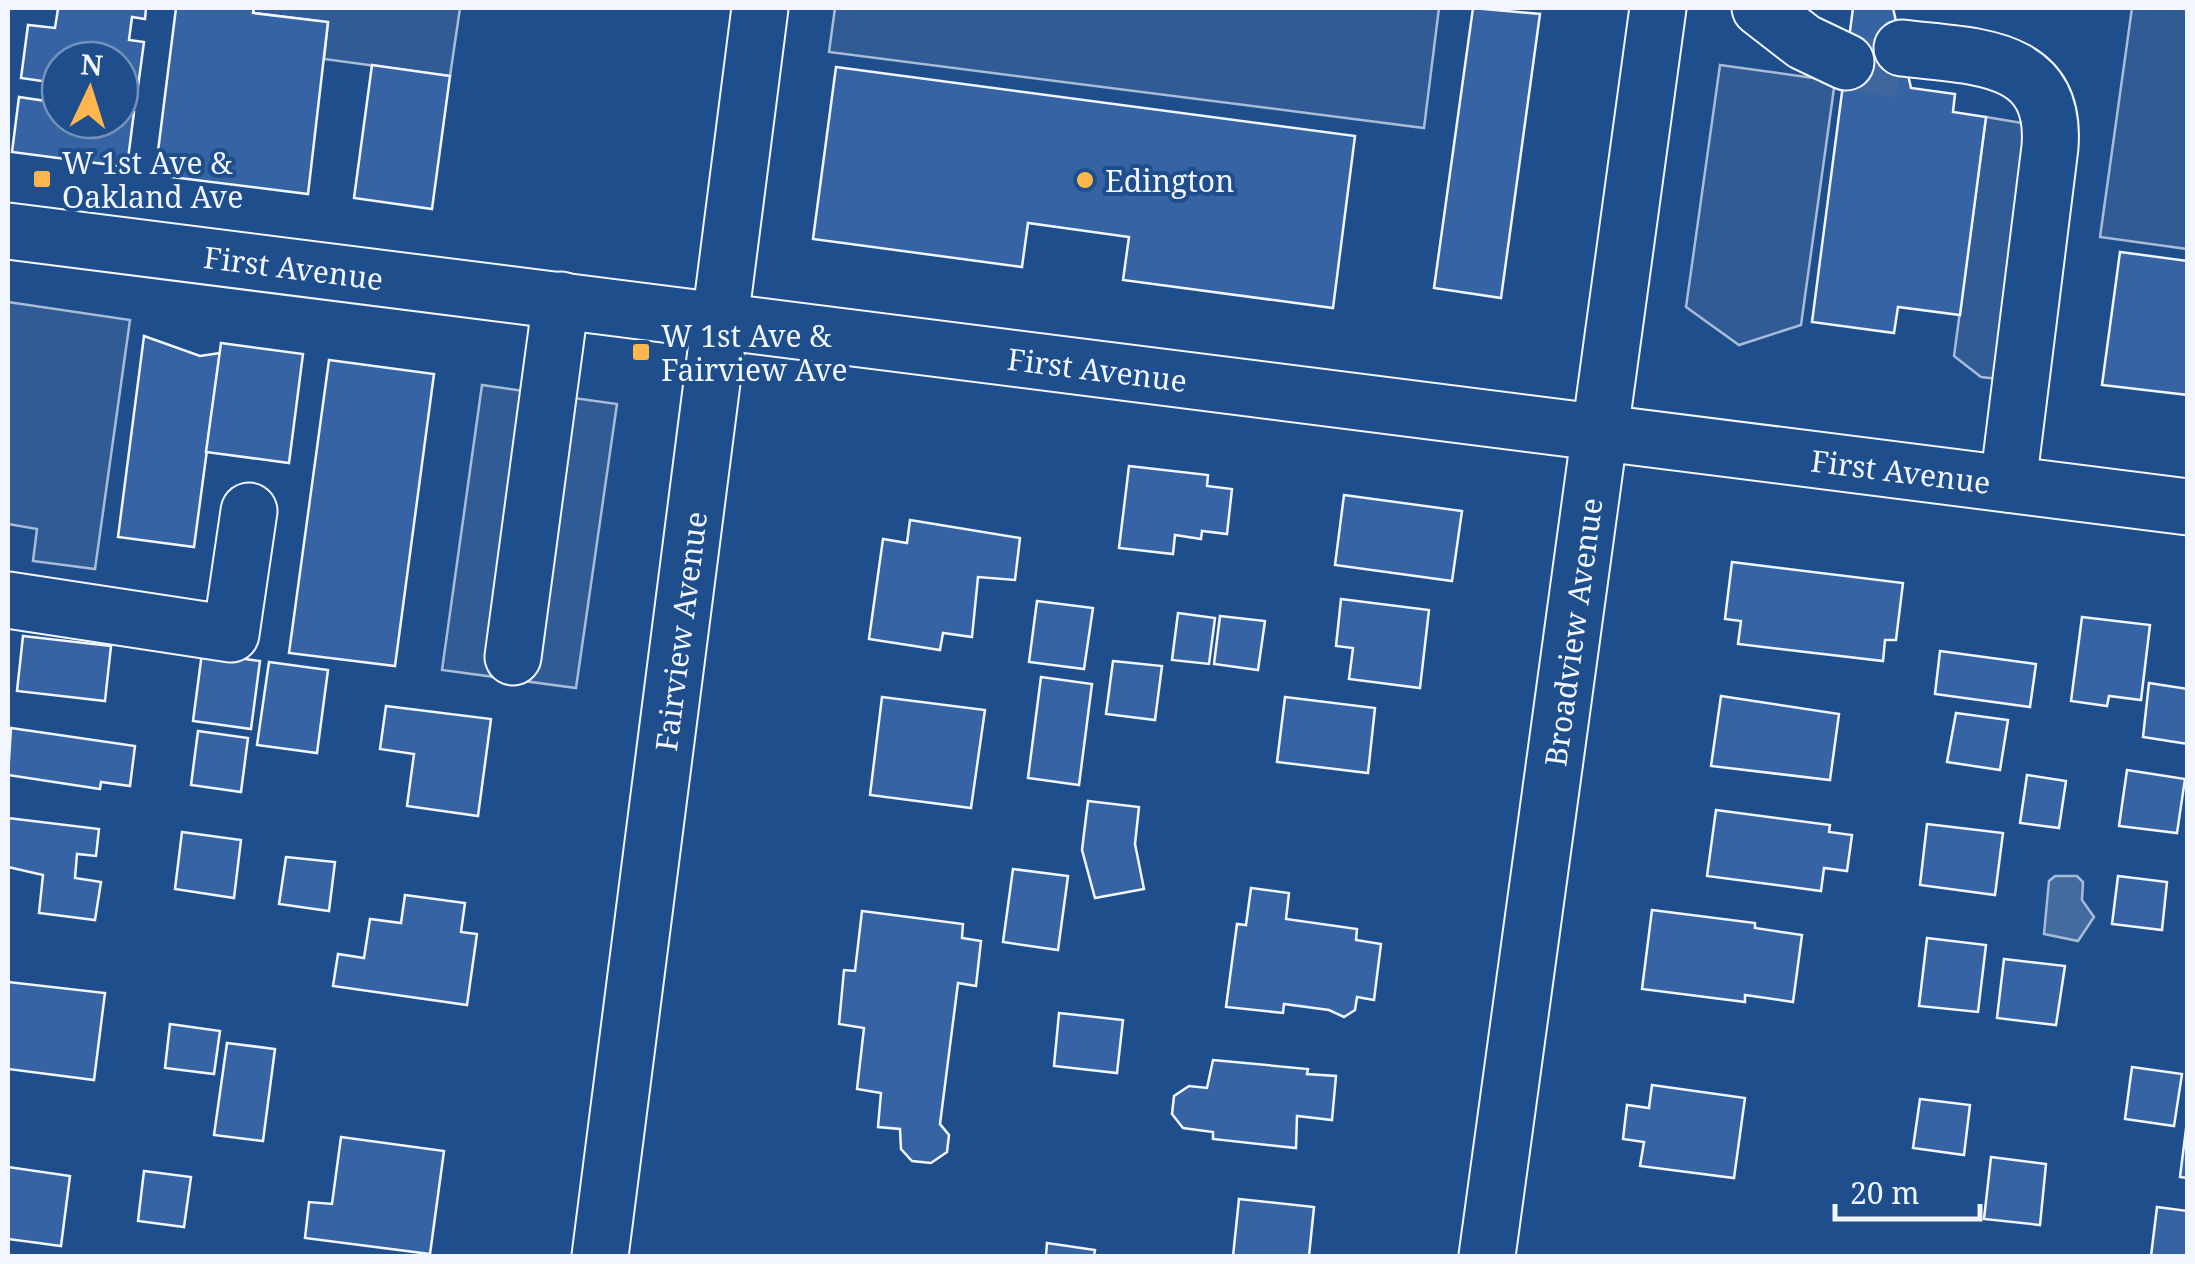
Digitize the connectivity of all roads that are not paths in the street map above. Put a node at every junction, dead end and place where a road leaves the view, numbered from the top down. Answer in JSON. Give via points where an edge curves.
{"nodes":[{"id":1,"x":760,"y":8,"type":"edge"},
{"id":2,"x":1658,"y":8,"type":"edge"},
{"id":3,"x":1763,"y":8,"type":"edge"},
{"id":4,"x":1847,"y":52,"type":"tunnel mouth"},
{"id":5,"x":1905,"y":60,"type":"tunnel mouth"},
{"id":6,"x":8,"y":231,"type":"edge"},
{"id":7,"x":561,"y":300,"type":"junction"},
{"id":8,"x":718,"y":320,"type":"junction"},
{"id":9,"x":1602,"y":432,"type":"junction"},
{"id":10,"x":2008,"y":484,"type":"junction"},
{"id":11,"x":2188,"y":507,"type":"edge"},
{"id":12,"x":249,"y":510,"type":"dead end"},
{"id":13,"x":8,"y":600,"type":"edge"},
{"id":14,"x":512,"y":657,"type":"dead end"},
{"id":15,"x":600,"y":1256,"type":"edge"},
{"id":16,"x":1487,"y":1256,"type":"edge"}],
"edges":[{"from":1,"to":8,"type":"street","name":"Fairview Avenue"},
{"from":2,"to":9,"type":"street","name":"Broadview Avenue"},
{"from":3,"to":4,"type":"street"},
{"from":5,"to":10,"type":"street","via":[[1996,84],[2012,94],[2029,122],[1997,402],[2016,420]]},
{"from":6,"to":7,"type":"street","name":"First Avenue"},
{"from":7,"to":8,"type":"street","name":"First Avenue"},
{"from":7,"to":14,"type":"street"},
{"from":8,"to":9,"type":"street","name":"First Avenue"},
{"from":8,"to":15,"type":"street","name":"Fairview Avenue"},
{"from":9,"to":10,"type":"street","name":"First Avenue"},
{"from":9,"to":16,"type":"street","name":"Broadview Avenue"},
{"from":10,"to":11,"type":"street","name":"First Avenue"},
{"from":12,"to":13,"type":"street","via":[[230,634]]}]}
